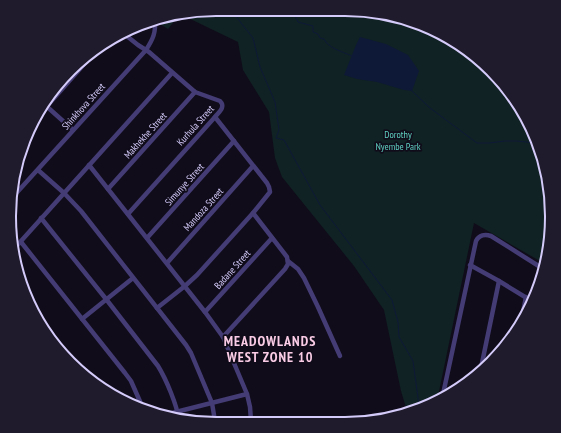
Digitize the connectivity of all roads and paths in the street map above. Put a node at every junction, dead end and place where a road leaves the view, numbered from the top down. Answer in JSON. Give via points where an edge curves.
{"nodes":[{"id":1,"x":155,"y":26,"type":"edge"},
{"id":2,"x":128,"y":37,"type":"edge"},
{"id":3,"x":146,"y":50,"type":"junction"},
{"id":4,"x":172,"y":73,"type":"junction"},
{"id":5,"x":195,"y":92,"type":"junction"},
{"id":6,"x":48,"y":108,"type":"edge"},
{"id":7,"x":215,"y":117,"type":"junction"},
{"id":8,"x":73,"y":130,"type":"junction"},
{"id":9,"x":234,"y":141,"type":"junction"},
{"id":10,"x":89,"y":165,"type":"junction"},
{"id":11,"x":254,"y":166,"type":"junction"},
{"id":12,"x":38,"y":170,"type":"junction"},
{"id":13,"x":108,"y":189,"type":"junction"},
{"id":14,"x":18,"y":192,"type":"edge"},
{"id":15,"x":64,"y":193,"type":"junction"},
{"id":16,"x":128,"y":214,"type":"junction"},
{"id":17,"x":253,"y":214,"type":"junction"},
{"id":18,"x":41,"y":218,"type":"junction"},
{"id":19,"x":147,"y":238,"type":"junction"},
{"id":20,"x":272,"y":238,"type":"junction"},
{"id":21,"x":21,"y":242,"type":"junction"},
{"id":22,"x":18,"y":245,"type":"edge"},
{"id":23,"x":288,"y":261,"type":"junction"},
{"id":24,"x":167,"y":263,"type":"junction"},
{"id":25,"x":470,"y":265,"type":"junction"},
{"id":26,"x":538,"y":266,"type":"edge"},
{"id":27,"x":133,"y":278,"type":"junction"},
{"id":28,"x":499,"y":281,"type":"junction"},
{"id":29,"x":185,"y":286,"type":"junction"},
{"id":30,"x":106,"y":299,"type":"junction"},
{"id":31,"x":528,"y":299,"type":"edge"},
{"id":32,"x":157,"y":308,"type":"junction"},
{"id":33,"x":205,"y":312,"type":"junction"},
{"id":34,"x":82,"y":319,"type":"junction"},
{"id":35,"x":223,"y":337,"type":"junction"},
{"id":36,"x":340,"y":356,"type":"dead end"},
{"id":37,"x":482,"y":362,"type":"edge"},
{"id":38,"x":444,"y":391,"type":"edge"},
{"id":39,"x":247,"y":394,"type":"junction"},
{"id":40,"x":140,"y":402,"type":"edge"},
{"id":41,"x":212,"y":403,"type":"junction"},
{"id":42,"x":178,"y":412,"type":"joint"},
{"id":43,"x":214,"y":417,"type":"edge"},
{"id":44,"x":251,"y":417,"type":"edge"}],
"edges":[{"from":1,"to":3,"type":"street","name":"Shinkhova Street","via":[[152,41]]},
{"from":2,"to":3,"type":"street","name":"Kurhula Street"},
{"from":3,"to":4,"type":"street","name":"Kurhula Street"},
{"from":3,"to":8,"type":"street","name":"Shinkhova Street"},
{"from":4,"to":5,"type":"street","name":"Kurhula Street"},
{"from":4,"to":10,"type":"street"},
{"from":5,"to":7,"type":"street","name":"Kurhula Street","via":[[222,102],[222,108]]},
{"from":5,"to":13,"type":"street","name":"Makhekhe Street"},
{"from":6,"to":8,"type":"street"},
{"from":7,"to":9,"type":"street"},
{"from":7,"to":16,"type":"street","name":"Kurhula Street"},
{"from":8,"to":12,"type":"street","name":"Shinkhova Street"},
{"from":9,"to":11,"type":"street"},
{"from":9,"to":19,"type":"street","name":"Simunye Street"},
{"from":10,"to":13,"type":"street"},
{"from":10,"to":15,"type":"street"},
{"from":11,"to":17,"type":"street","via":[[270,190]]},
{"from":11,"to":24,"type":"street","name":"Mandoza Street"},
{"from":12,"to":14,"type":"street","name":"Shinkhova Street"},
{"from":12,"to":15,"type":"street"},
{"from":13,"to":16,"type":"street"},
{"from":15,"to":18,"type":"street"},
{"from":15,"to":27,"type":"street"},
{"from":16,"to":19,"type":"street"},
{"from":17,"to":20,"type":"street"},
{"from":17,"to":29,"type":"street"},
{"from":18,"to":21,"type":"street"},
{"from":18,"to":30,"type":"street"},
{"from":19,"to":24,"type":"street"},
{"from":20,"to":23,"type":"street"},
{"from":20,"to":33,"type":"street","name":"Badane Street"},
{"from":21,"to":22,"type":"street"},
{"from":21,"to":34,"type":"street"},
{"from":23,"to":35,"type":"street","via":[[285,269]]},
{"from":23,"to":36,"type":"street","via":[[304,278]]},
{"from":24,"to":29,"type":"street"},
{"from":25,"to":26,"type":"street","via":[[476,241],[481,236],[488,235]]},
{"from":25,"to":28,"type":"street"},
{"from":25,"to":38,"type":"street"},
{"from":27,"to":30,"type":"street"},
{"from":27,"to":32,"type":"street"},
{"from":28,"to":31,"type":"street"},
{"from":28,"to":37,"type":"street"},
{"from":29,"to":32,"type":"street"},
{"from":29,"to":33,"type":"street"},
{"from":30,"to":34,"type":"street"},
{"from":30,"to":42,"type":"street","via":[[158,366]]},
{"from":32,"to":41,"type":"street","via":[[191,353]]},
{"from":33,"to":35,"type":"street"},
{"from":34,"to":40,"type":"street","via":[[131,381]]},
{"from":35,"to":39,"type":"street"},
{"from":39,"to":41,"type":"street"},
{"from":39,"to":44,"type":"street"},
{"from":41,"to":42,"type":"street"},
{"from":41,"to":43,"type":"street"}]}
